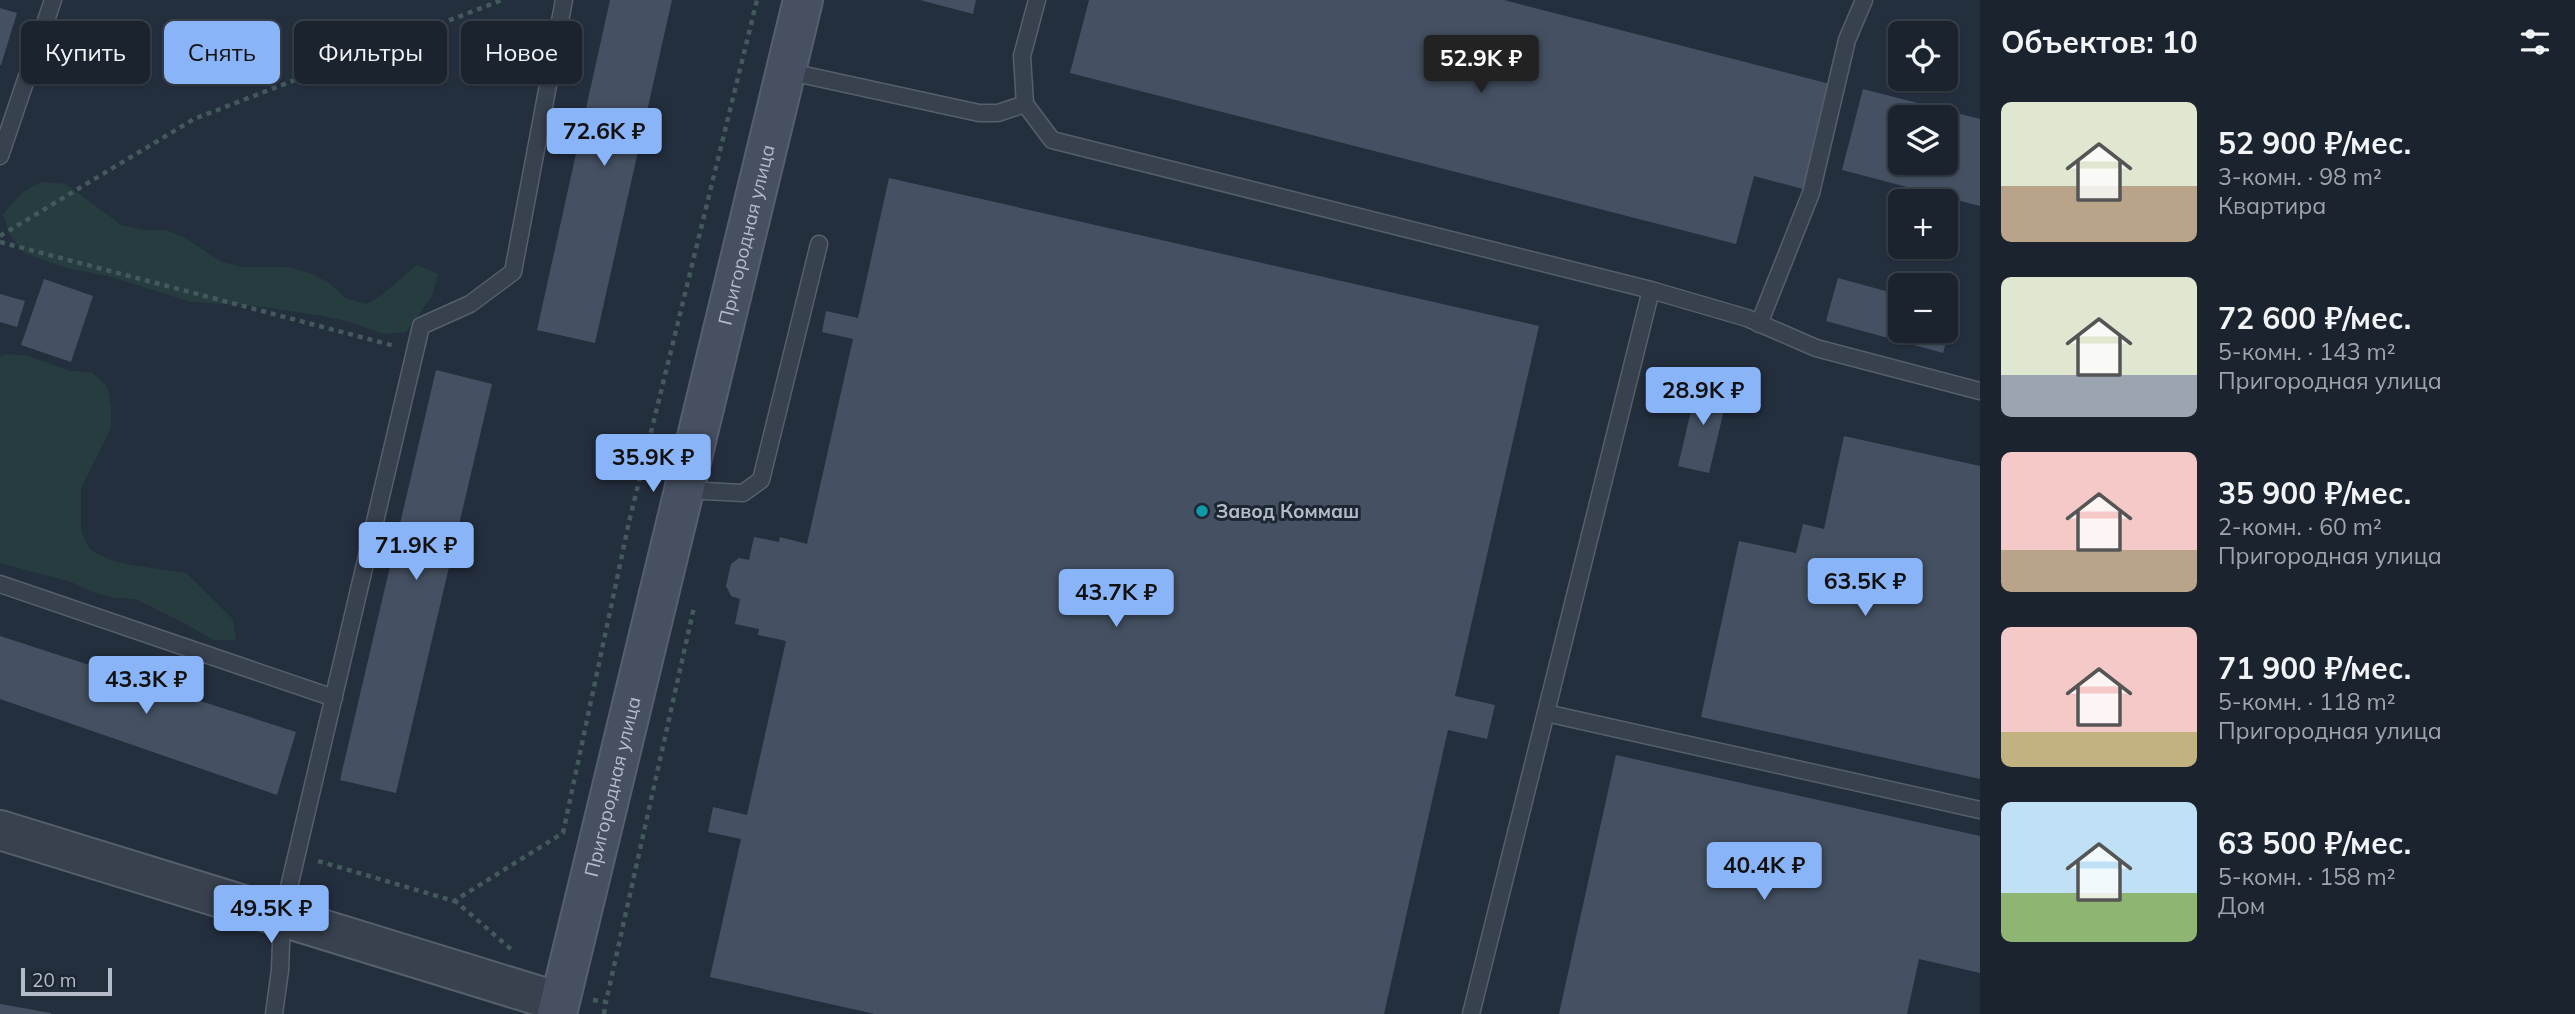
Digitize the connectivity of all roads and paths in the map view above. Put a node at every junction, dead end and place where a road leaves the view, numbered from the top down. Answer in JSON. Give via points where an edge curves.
{"nodes":[{"id":1,"x":53,"y":0,"type":"edge"},
{"id":2,"x":502,"y":0,"type":"edge"},
{"id":3,"x":564,"y":0,"type":"edge"},
{"id":4,"x":757,"y":0,"type":"edge"},
{"id":5,"x":803,"y":0,"type":"edge"},
{"id":6,"x":1037,"y":0,"type":"edge"},
{"id":7,"x":1864,"y":0,"type":"edge"},
{"id":8,"x":786,"y":71,"type":"junction"},
{"id":9,"x":1025,"y":104,"type":"junction"},
{"id":10,"x":0,"y":156,"type":"edge"},
{"id":11,"x":0,"y":236,"type":"edge"},
{"id":12,"x":0,"y":242,"type":"edge"},
{"id":13,"x":819,"y":244,"type":"dead end"},
{"id":14,"x":1651,"y":290,"type":"junction"},
{"id":15,"x":1759,"y":324,"type":"junction"},
{"id":16,"x":416,"y":351,"type":"junction"},
{"id":17,"x":1980,"y":391,"type":"edge"},
{"id":18,"x":684,"y":490,"type":"junction"},
{"id":19,"x":0,"y":584,"type":"edge"},
{"id":20,"x":334,"y":698,"type":"junction"},
{"id":21,"x":1546,"y":713,"type":"junction"},
{"id":22,"x":1980,"y":810,"type":"edge"},
{"id":23,"x":0,"y":830,"type":"edge"},
{"id":24,"x":297,"y":855,"type":"junction"},
{"id":25,"x":282,"y":917,"type":"junction"},
{"id":26,"x":606,"y":1002,"type":"dead end"},
{"id":27,"x":558,"y":1008,"type":"edge"},
{"id":28,"x":274,"y":1014,"type":"edge"},
{"id":29,"x":604,"y":1014,"type":"edge"},
{"id":30,"x":1471,"y":1014,"type":"edge"}],
"edges":[{"from":1,"to":10,"type":"lane"},
{"from":2,"to":11,"type":"path","via":[[194,119]]},
{"from":3,"to":16,"type":"lane","via":[[513,272],[470,304],[421,326]]},
{"from":4,"to":24,"type":"path","via":[[632,509],[563,832],[454,901]]},
{"from":5,"to":8,"type":"main road","name":"Пригородная улица"},
{"from":6,"to":9,"type":"lane","via":[[1022,56]]},
{"from":7,"to":15,"type":"lane","via":[[1847,40],[1811,193]]},
{"from":8,"to":9,"type":"lane","via":[[979,113],[998,113]]},
{"from":8,"to":18,"type":"main road","name":"Пригородная улица"},
{"from":9,"to":14,"type":"lane","via":[[1052,140]]},
{"from":12,"to":16,"type":"path"},
{"from":13,"to":18,"type":"lane","via":[[761,480],[743,494]]},
{"from":14,"to":15,"type":"lane"},
{"from":14,"to":21,"type":"lane"},
{"from":15,"to":17,"type":"lane","via":[[1816,348]]},
{"from":16,"to":20,"type":"lane"},
{"from":18,"to":27,"type":"main road","name":"Пригородная улица"},
{"from":19,"to":20,"type":"lane"},
{"from":20,"to":24,"type":"lane"},
{"from":21,"to":22,"type":"lane"},
{"from":21,"to":30,"type":"lane"},
{"from":23,"to":25,"type":"street","name":"Пригородная улица"},
{"from":24,"to":25,"type":"lane"},
{"from":25,"to":27,"type":"street","name":"Пригородная улица"},
{"from":25,"to":28,"type":"lane"},
{"from":26,"to":29,"type":"path"}]}
